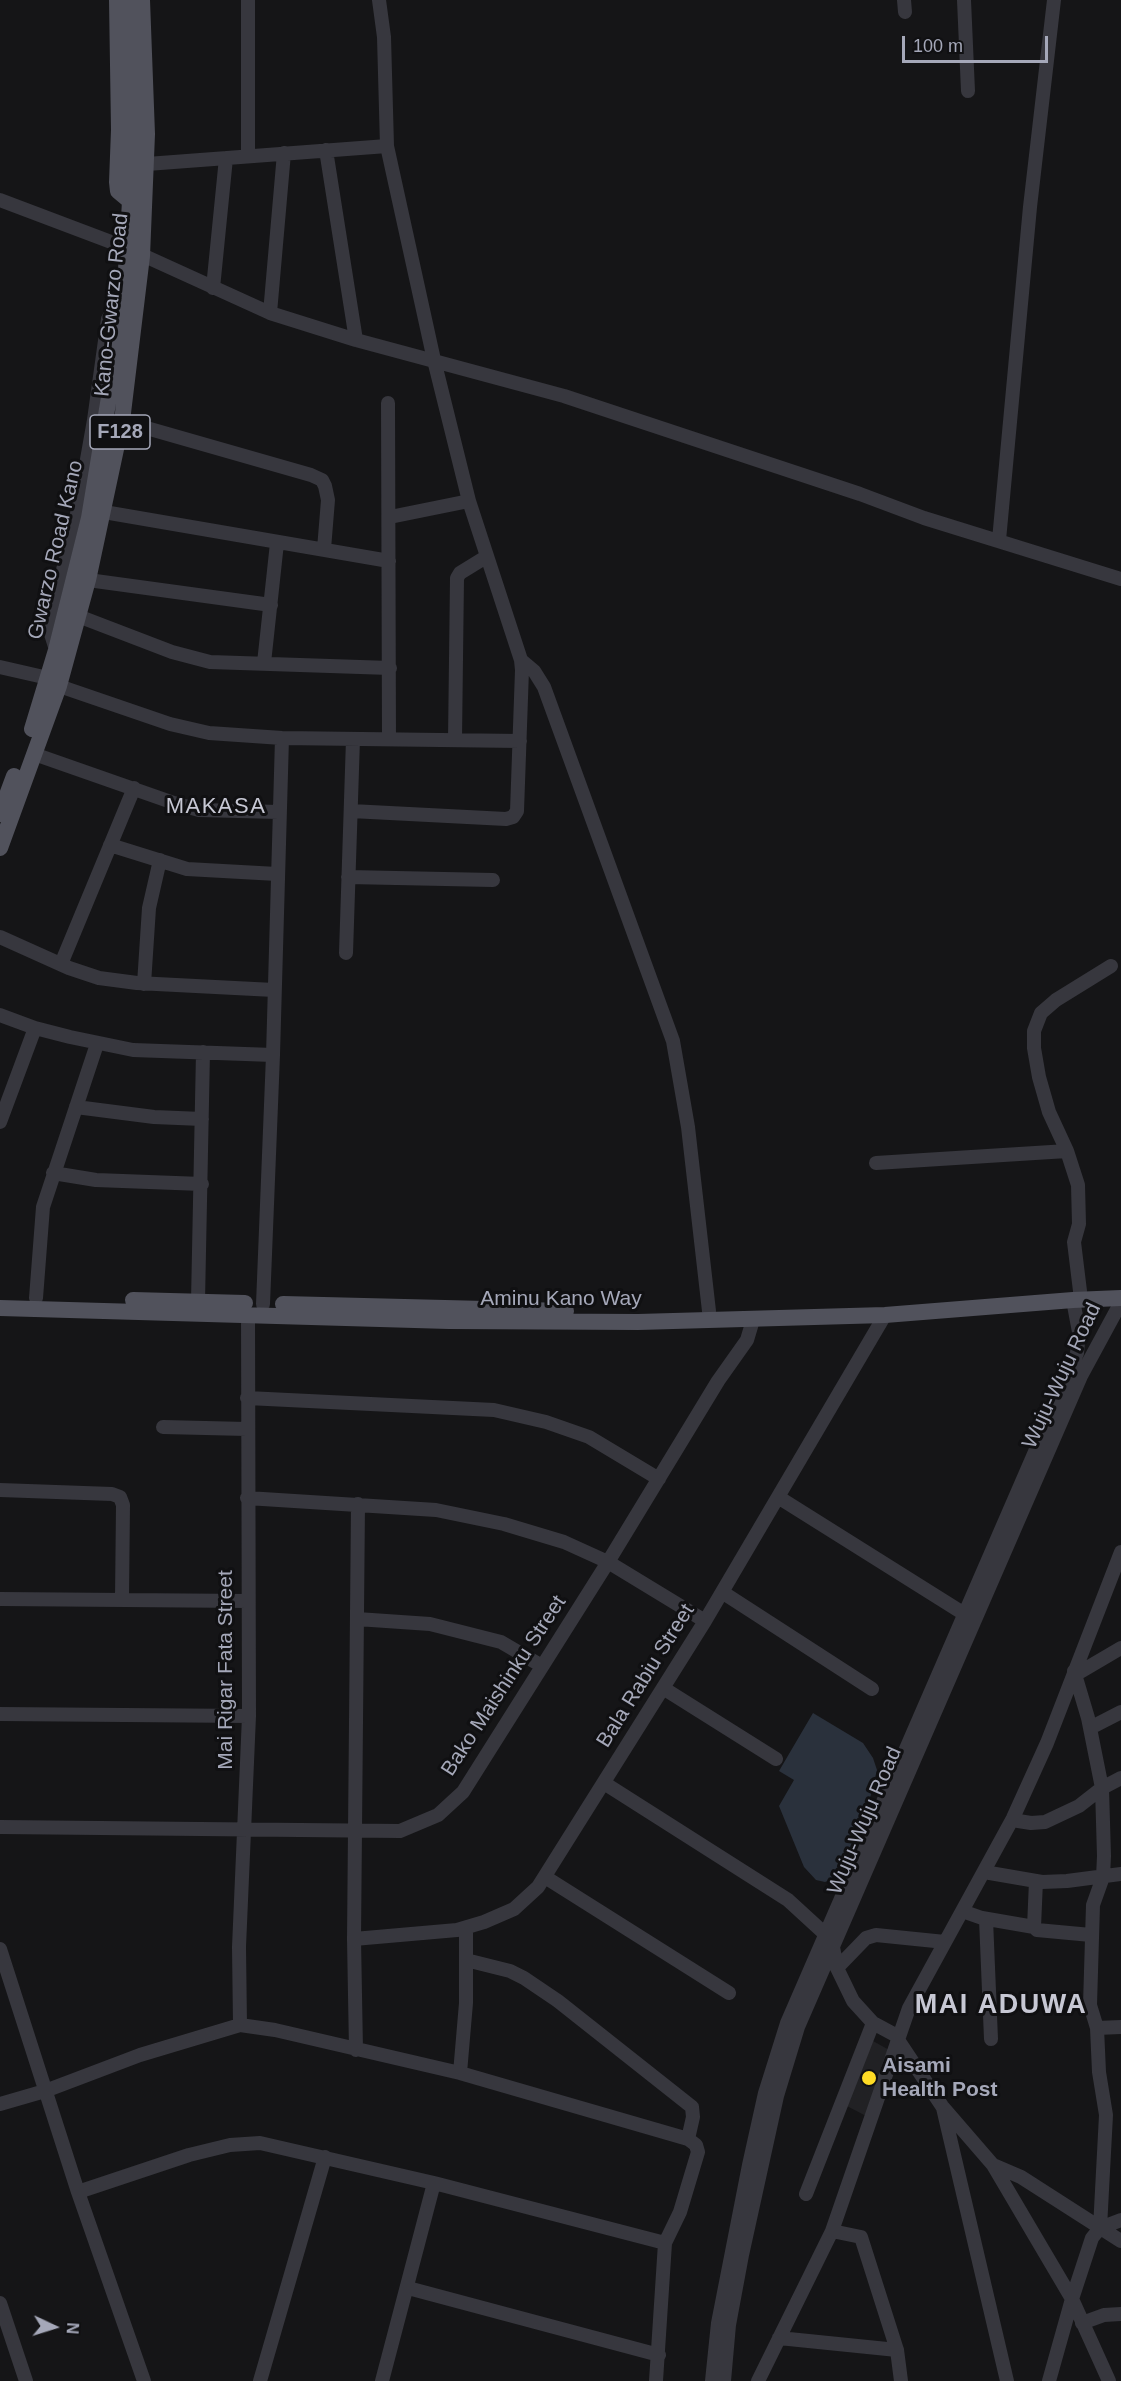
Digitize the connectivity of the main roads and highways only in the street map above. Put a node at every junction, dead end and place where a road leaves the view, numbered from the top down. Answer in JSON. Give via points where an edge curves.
{"nodes":[{"id":1,"x":117,"y":0,"type":"edge"},
{"id":2,"x":129,"y":0,"type":"edge"},
{"id":3,"x":142,"y":0,"type":"edge"},
{"id":4,"x":124,"y":23,"type":"junction"},
{"id":5,"x":53,"y":682,"type":"junction"},
{"id":6,"x":2,"y":804,"type":"edge"},
{"id":7,"x":0,"y":848,"type":"edge"},
{"id":8,"x":1121,"y":1289,"type":"edge"},
{"id":9,"x":1076,"y":1296,"type":"junction"},
{"id":10,"x":0,"y":1297,"type":"edge"},
{"id":11,"x":1121,"y":1300,"type":"edge"},
{"id":12,"x":113,"y":1306,"type":"junction"},
{"id":13,"x":0,"y":1308,"type":"edge"},
{"id":14,"x":292,"y":1310,"type":"junction"},
{"id":15,"x":682,"y":1316,"type":"junction"}],
"edges":[{"from":1,"to":4,"type":"main road"},
{"from":2,"to":4,"type":"main road","name":"Gwarzo Road Kano","number":"F128"},
{"from":3,"to":5,"type":"main road","name":"Kano-Gwarzo Road","number":"F128","via":[[147,164],[142,256],[122,421],[88,580]]},
{"from":4,"to":5,"type":"main road","name":"Gwarzo Road Kano","number":"F128","via":[[132,90],[125,287],[99,464],[56,650]]},
{"from":5,"to":6,"type":"main road","name":"Gwarzo Road Kano","number":"F128"},
{"from":5,"to":7,"type":"main road","name":"Kano-Gwarzo Road","number":"F128"},
{"from":8,"to":9,"type":"main road","name":"Aminu Kano Way"},
{"from":9,"to":11,"type":"main road","name":"Aminu Kano Way"},
{"from":9,"to":15,"type":"main road","name":"Aminu Kano Way","via":[[709,1311]]},
{"from":9,"to":15,"type":"main road","name":"Aminu Kano Way","via":[[885,1315],[753,1320]]},
{"from":10,"to":12,"type":"main road","name":"Aminu Kano Way"},
{"from":12,"to":13,"type":"main road","name":"Aminu Kano Way"},
{"from":12,"to":14,"type":"main road","name":"Aminu Kano Way","via":[[248,1314]]},
{"from":12,"to":14,"type":"main road","name":"Aminu Kano Way","via":[[198,1301],[263,1304]]},
{"from":14,"to":15,"type":"main road","name":"Aminu Kano Way","via":[[511,1322]]}]}
